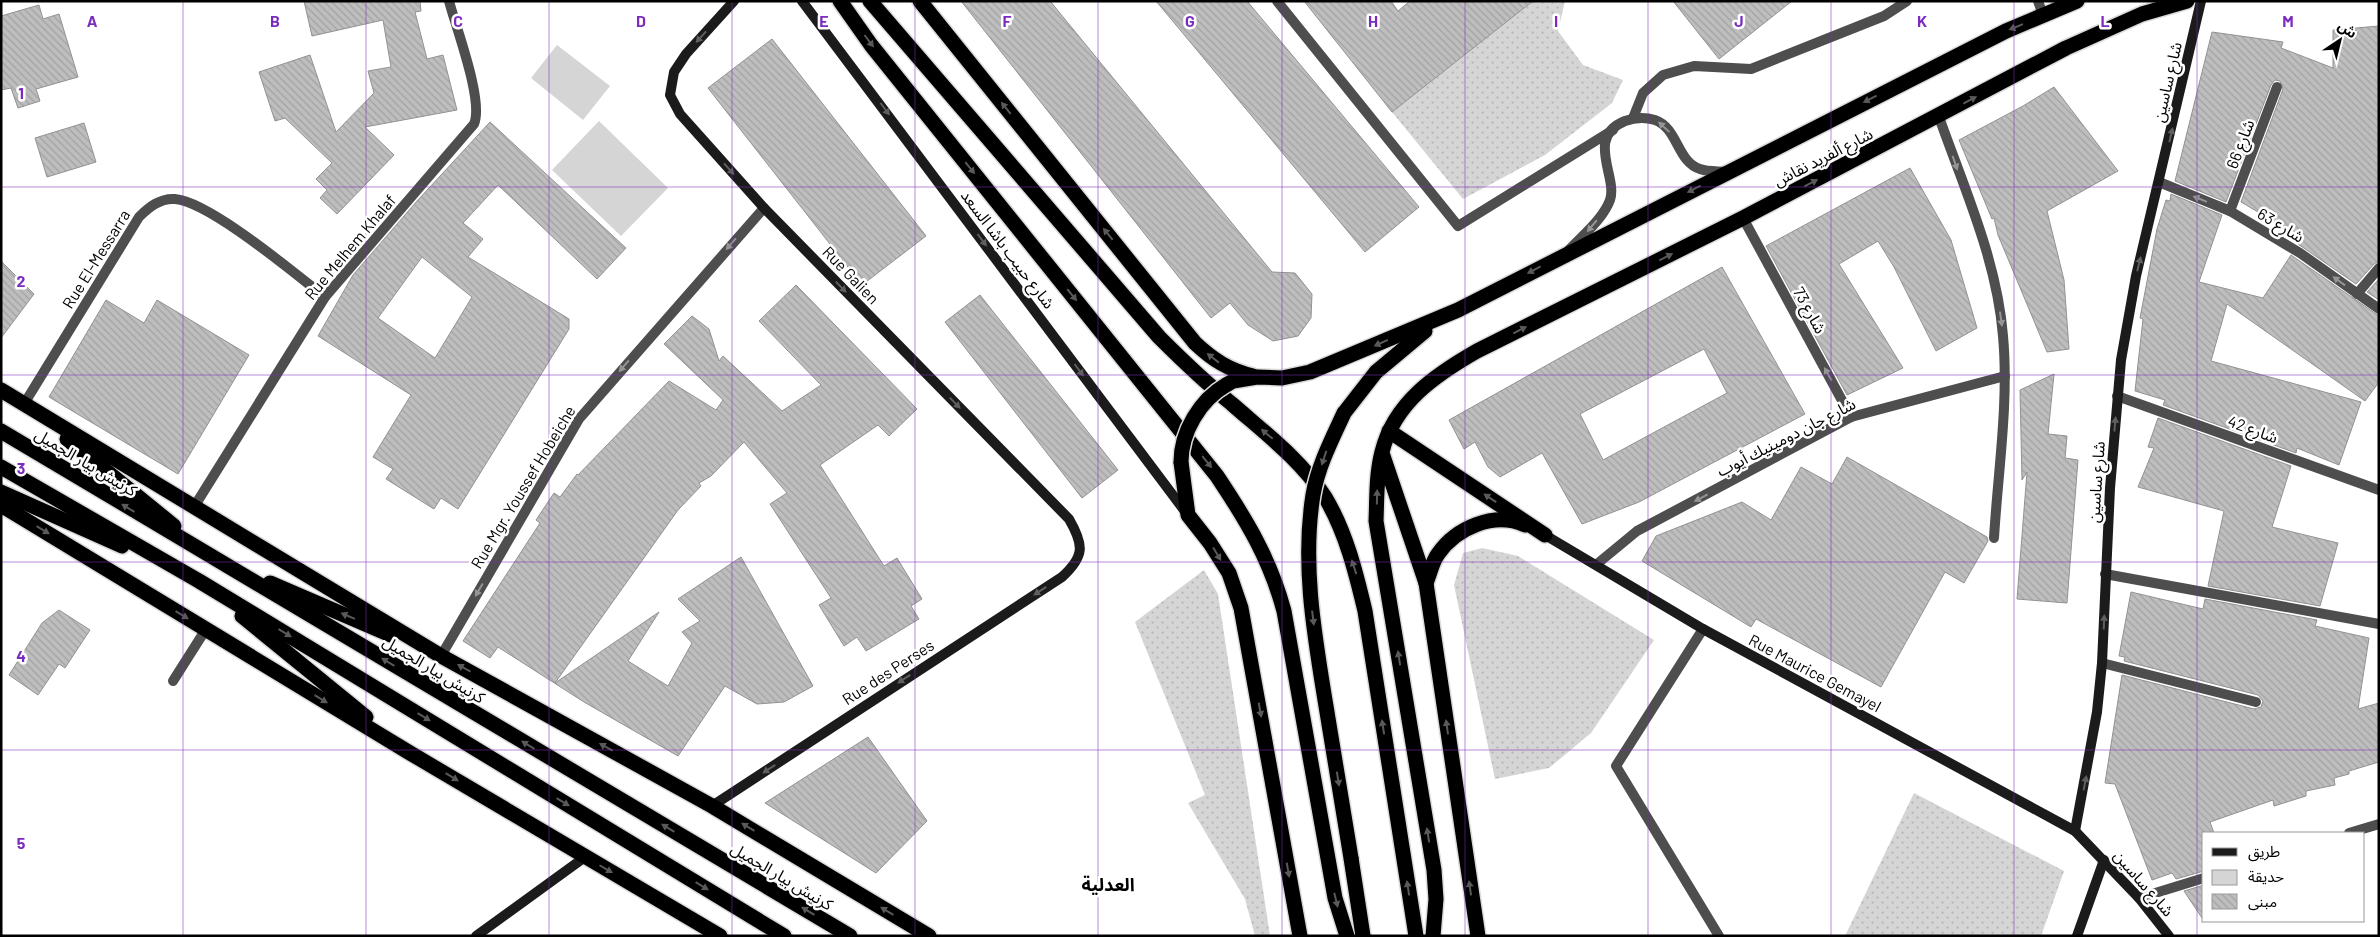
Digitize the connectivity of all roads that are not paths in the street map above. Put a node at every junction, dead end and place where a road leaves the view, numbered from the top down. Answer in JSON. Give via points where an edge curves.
{"nodes":[{"id":1,"x":449,"y":1,"type":"edge"},
{"id":2,"x":734,"y":1,"type":"edge"},
{"id":3,"x":802,"y":1,"type":"edge"},
{"id":4,"x":840,"y":1,"type":"edge"},
{"id":5,"x":870,"y":1,"type":"edge"},
{"id":6,"x":920,"y":1,"type":"edge"},
{"id":7,"x":1277,"y":1,"type":"edge"},
{"id":8,"x":1907,"y":1,"type":"edge"},
{"id":9,"x":2077,"y":1,"type":"edge"},
{"id":10,"x":2188,"y":1,"type":"edge"},
{"id":11,"x":2201,"y":1,"type":"edge"},
{"id":12,"x":2041,"y":8,"type":"edge"},
{"id":13,"x":2277,"y":87,"type":"dead end"},
{"id":14,"x":1939,"y":117,"type":"junction"},
{"id":15,"x":1633,"y":118,"type":"junction"},
{"id":16,"x":1613,"y":130,"type":"junction"},
{"id":17,"x":1727,"y":172,"type":"junction"},
{"id":18,"x":2159,"y":182,"type":"junction"},
{"id":19,"x":764,"y":208,"type":"junction"},
{"id":20,"x":2230,"y":211,"type":"junction"},
{"id":21,"x":1743,"y":218,"type":"junction"},
{"id":22,"x":1565,"y":254,"type":"junction"},
{"id":23,"x":2379,"y":268,"type":"edge"},
{"id":24,"x":2357,"y":294,"type":"junction"},
{"id":25,"x":325,"y":297,"type":"junction"},
{"id":26,"x":1458,"y":310,"type":"junction"},
{"id":27,"x":2379,"y":310,"type":"edge"},
{"id":28,"x":2005,"y":376,"type":"junction"},
{"id":29,"x":1257,"y":377,"type":"junction"},
{"id":30,"x":1,"y":390,"type":"edge"},
{"id":31,"x":2117,"y":396,"type":"junction"},
{"id":32,"x":24,"y":404,"type":"junction"},
{"id":33,"x":1852,"y":417,"type":"junction"},
{"id":34,"x":1389,"y":430,"type":"junction"},
{"id":35,"x":1,"y":431,"type":"edge"},
{"id":36,"x":1382,"y":453,"type":"junction"},
{"id":37,"x":1,"y":467,"type":"edge"},
{"id":38,"x":2379,"y":490,"type":"edge"},
{"id":39,"x":1,"y":492,"type":"edge"},
{"id":40,"x":1,"y":505,"type":"edge"},
{"id":41,"x":194,"y":507,"type":"junction"},
{"id":42,"x":1188,"y":516,"type":"junction"},
{"id":43,"x":1545,"y":535,"type":"junction"},
{"id":44,"x":1994,"y":538,"type":"dead end"},
{"id":45,"x":215,"y":560,"type":"junction"},
{"id":46,"x":1078,"y":560,"type":"joint"},
{"id":47,"x":1597,"y":564,"type":"junction"},
{"id":48,"x":2106,"y":574,"type":"junction"},
{"id":49,"x":198,"y":581,"type":"junction"},
{"id":50,"x":1426,"y":584,"type":"junction"},
{"id":51,"x":2379,"y":624,"type":"edge"},
{"id":52,"x":206,"y":629,"type":"junction"},
{"id":53,"x":1702,"y":629,"type":"junction"},
{"id":54,"x":441,"y":656,"type":"junction"},
{"id":55,"x":2102,"y":663,"type":"junction"},
{"id":56,"x":173,"y":681,"type":"dead end"},
{"id":57,"x":2256,"y":702,"type":"dead end"},
{"id":58,"x":410,"y":752,"type":"junction"},
{"id":59,"x":712,"y":806,"type":"junction"},
{"id":60,"x":2379,"y":824,"type":"edge"},
{"id":61,"x":2076,"y":831,"type":"junction"},
{"id":62,"x":2351,"y":832,"type":"edge"},
{"id":63,"x":585,"y":857,"type":"junction"},
{"id":64,"x":2104,"y":860,"type":"junction"},
{"id":65,"x":2202,"y":879,"type":"edge"},
{"id":66,"x":2140,"y":898,"type":"junction"},
{"id":67,"x":476,"y":936,"type":"edge"},
{"id":68,"x":720,"y":936,"type":"edge"},
{"id":69,"x":784,"y":936,"type":"edge"},
{"id":70,"x":850,"y":936,"type":"edge"},
{"id":71,"x":928,"y":936,"type":"edge"},
{"id":72,"x":1300,"y":936,"type":"edge"},
{"id":73,"x":1347,"y":936,"type":"edge"},
{"id":74,"x":1363,"y":936,"type":"edge"},
{"id":75,"x":1416,"y":936,"type":"edge"},
{"id":76,"x":1433,"y":936,"type":"edge"},
{"id":77,"x":1478,"y":936,"type":"edge"},
{"id":78,"x":1719,"y":936,"type":"edge"},
{"id":79,"x":2077,"y":936,"type":"edge"},
{"id":80,"x":2169,"y":936,"type":"edge"}],
"edges":[{"from":1,"to":25,"type":"street","name":"Rue Melhem Khalaf","via":[[476,94],[476,119]]},
{"from":2,"to":19,"type":"street","name":"Rue Galien","one_way":true,"via":[[686,54],[674,72],[670,95],[680,114]]},
{"from":3,"to":42,"type":"street","name":"شارع حبيب باشا السعد","one_way":true},
{"from":4,"to":73,"type":"highway","one_way":true,"via":[[1217,476],[1249,524],[1275,578],[1284,611],[1335,898]]},
{"from":75,"to":5,"type":"highway","one_way":true,"via":[[1365,611],[1341,528],[1325,498],[1305,470],[1283,448],[1205,382],[1159,337]]},
{"from":29,"to":6,"type":"highway","one_way":true,"via":[[1234,371],[1214,360],[1196,343]]},
{"from":7,"to":16,"type":"street","via":[[1458,226]]},
{"from":8,"to":15,"type":"street","via":[[1884,16],[1751,69],[1694,66],[1663,75],[1643,93]]},
{"from":9,"to":12,"type":"highway","name":"شارع ألفريد نقاش"},
{"from":14,"to":10,"type":"highway","name":"شارع ألفريد نقاش","one_way":true,"via":[[2066,48],[2142,14]]},
{"from":18,"to":11,"type":"street","name":"شارع ساسين","one_way":true},
{"from":12,"to":17,"type":"highway","name":"شارع ألفريد نقاش","one_way":true,"via":[[2006,31]]},
{"from":13,"to":20,"type":"street","name":"شارع 66"},
{"from":21,"to":14,"type":"highway","name":"شارع ألفريد نقاش","one_way":true},
{"from":14,"to":28,"type":"street","one_way":true,"via":[[1988,257],[1998,296]]},
{"from":15,"to":16,"type":"street"},
{"from":17,"to":15,"type":"street","one_way":true,"via":[[1699,169],[1682,155],[1668,129],[1652,119]]},
{"from":16,"to":22,"type":"street","one_way":true,"via":[[1604,152],[1611,182],[1610,199],[1593,225]]},
{"from":17,"to":22,"type":"highway","name":"شارع ألفريد نقاش","one_way":true},
{"from":20,"to":18,"type":"street","name":"شارع 63","one_way":true},
{"from":31,"to":18,"type":"street","name":"شارع ساسين","one_way":true,"via":[[2136,276]]},
{"from":19,"to":46,"type":"street","name":"Rue Galien","one_way":true,"via":[[1069,519],[1079,538]]},
{"from":19,"to":54,"type":"street","name":"Rue Mgr. Youssef Hobeiche","one_way":true,"via":[[579,419]]},
{"from":24,"to":20,"type":"street","name":"شارع 63","one_way":true,"via":[[2300,253]]},
{"from":33,"to":21,"type":"street","name":"شارع 73","one_way":true},
{"from":34,"to":21,"type":"highway","name":"شارع ألفريد نقاش","one_way":true,"via":[[1414,395],[1441,372]]},
{"from":22,"to":26,"type":"highway","name":"شارع ألفريد نقاش","one_way":true},
{"from":23,"to":24,"type":"street"},
{"from":24,"to":27,"type":"street","name":"شارع 63"},
{"from":25,"to":32,"type":"street","name":"Rue El-Messarra","via":[[216,216],[194,204],[174,199],[160,201],[139,217]]},
{"from":25,"to":41,"type":"street","name":"Rue Melhem Khalaf"},
{"from":26,"to":29,"type":"highway","one_way":true,"via":[[1310,372],[1282,378]]},
{"from":26,"to":74,"type":"highway","one_way":true,"bridge":true,"via":[[1418,336],[1376,372],[1344,414],[1325,452],[1313,494],[1309,544],[1314,625]]},
{"from":28,"to":33,"type":"street","name":"شارع جان دومينيك أيوب"},
{"from":28,"to":44,"type":"street"},
{"from":29,"to":42,"type":"highway","bridge":true,"via":[[1233,381],[1216,391],[1199,409],[1185,436],[1181,462]]},
{"from":30,"to":32,"type":"highway"},
{"from":31,"to":38,"type":"street","name":"شارع 42"},
{"from":48,"to":31,"type":"street","name":"شارع ساسين","one_way":true},
{"from":32,"to":41,"type":"highway"},
{"from":32,"to":45,"type":"highway"},
{"from":33,"to":47,"type":"street","name":"شارع جان دومينيك أيوب","one_way":true,"via":[[1637,531]]},
{"from":34,"to":36,"type":"highway","name":"شارع ألفريد نقاش"},
{"from":43,"to":34,"type":"highway","one_way":true},
{"from":45,"to":35,"type":"highway","name":"كرنيش بيار الجميل","one_way":true},
{"from":36,"to":50,"type":"highway"},
{"from":76,"to":36,"type":"highway","name":"شارع ألفريد نقاش","one_way":true,"via":[[1434,870],[1376,521]]},
{"from":37,"to":49,"type":"highway"},
{"from":39,"to":49,"type":"highway"},
{"from":40,"to":52,"type":"highway","one_way":true},
{"from":41,"to":54,"type":"highway"},
{"from":42,"to":72,"type":"highway","one_way":true,"via":[[1228,573],[1241,608]]},
{"from":43,"to":47,"type":"street","name":"Rue Maurice Gemayel"},
{"from":43,"to":50,"type":"highway","via":[[1517,522],[1486,521],[1458,532],[1437,555]]},
{"from":54,"to":45,"type":"highway","one_way":true},
{"from":70,"to":45,"type":"highway","name":"كرنيش بيار الجميل","one_way":true},
{"from":46,"to":59,"type":"street","name":"Rue des Perses","one_way":true,"via":[[1062,577]]},
{"from":47,"to":53,"type":"street","name":"Rue Maurice Gemayel"},
{"from":48,"to":51,"type":"street"},
{"from":55,"to":48,"type":"street","name":"شارع ساسين","one_way":true},
{"from":49,"to":58,"type":"highway"},
{"from":49,"to":69,"type":"highway","one_way":true},
{"from":77,"to":50,"type":"highway","one_way":true},
{"from":52,"to":56,"type":"street"},
{"from":52,"to":58,"type":"highway","one_way":true},
{"from":53,"to":61,"type":"street","name":"Rue Maurice Gemayel"},
{"from":53,"to":78,"type":"street","via":[[1616,766]]},
{"from":59,"to":54,"type":"highway","one_way":true},
{"from":55,"to":57,"type":"street"},
{"from":61,"to":55,"type":"street","name":"شارع ساسين","one_way":true,"via":[[2097,712]]},
{"from":58,"to":63,"type":"highway","one_way":true},
{"from":71,"to":59,"type":"highway","one_way":true},
{"from":60,"to":62,"type":"street"},
{"from":61,"to":64,"type":"street","name":"شارع ساسين"},
{"from":63,"to":67,"type":"street"},
{"from":63,"to":68,"type":"highway","one_way":true},
{"from":64,"to":66,"type":"street","name":"شارع ساسين"},
{"from":64,"to":79,"type":"street"},
{"from":65,"to":66,"type":"street"},
{"from":66,"to":80,"type":"street","name":"شارع ساسين"}]}
